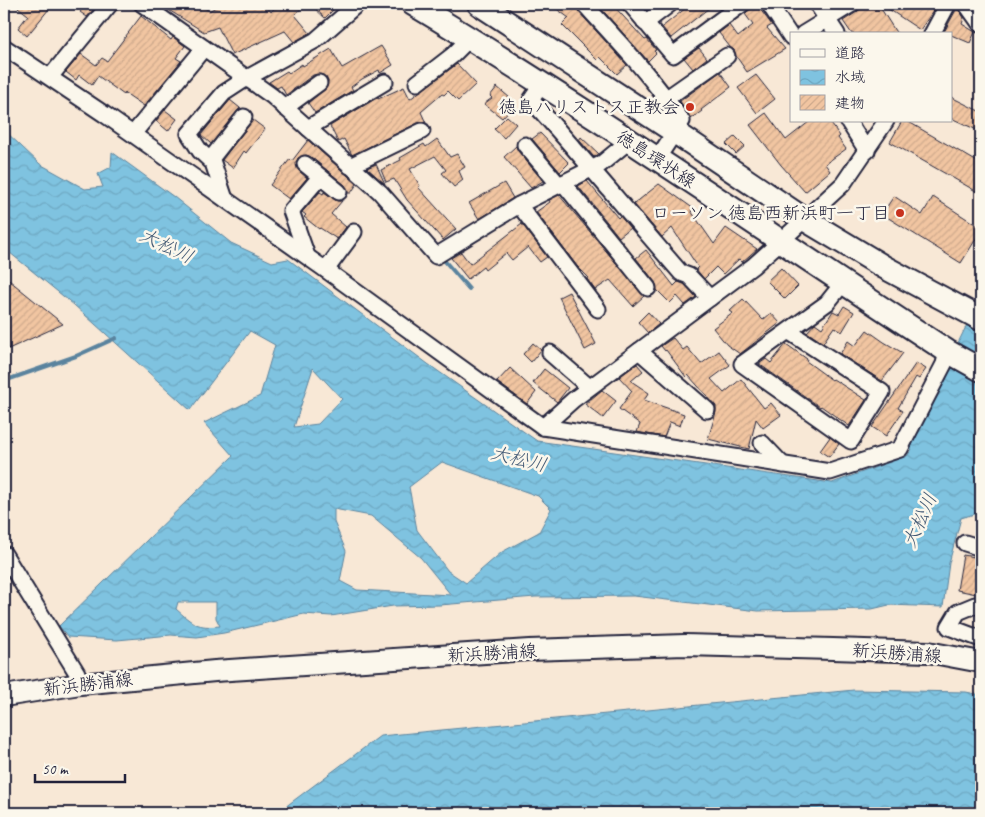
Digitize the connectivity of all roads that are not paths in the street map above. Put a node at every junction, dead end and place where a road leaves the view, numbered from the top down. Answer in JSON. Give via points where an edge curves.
{"nodes":[{"id":1,"x":110,"y":4,"type":"edge"},
{"id":2,"x":142,"y":4,"type":"edge"},
{"id":3,"x":357,"y":4,"type":"edge"},
{"id":4,"x":414,"y":4,"type":"edge"},
{"id":5,"x":479,"y":4,"type":"edge"},
{"id":6,"x":584,"y":4,"type":"edge"},
{"id":7,"x":630,"y":4,"type":"edge"},
{"id":8,"x":670,"y":4,"type":"edge"},
{"id":9,"x":742,"y":4,"type":"edge"},
{"id":10,"x":769,"y":4,"type":"edge"},
{"id":11,"x":817,"y":4,"type":"edge"},
{"id":12,"x":852,"y":4,"type":"edge"},
{"id":13,"x":948,"y":4,"type":"edge"},
{"id":14,"x":966,"y":4,"type":"edge"},
{"id":15,"x":720,"y":10,"type":"edge"},
{"id":16,"x":827,"y":19,"type":"junction"},
{"id":17,"x":646,"y":23,"type":"junction"},
{"id":18,"x":981,"y":25,"type":"edge"},
{"id":19,"x":806,"y":32,"type":"edge"},
{"id":20,"x":836,"y":32,"type":"edge"},
{"id":21,"x":933,"y":32,"type":"edge"},
{"id":22,"x":790,"y":36,"type":"edge"},
{"id":23,"x":470,"y":38,"type":"junction"},
{"id":24,"x":4,"y":47,"type":"edge"},
{"id":25,"x":204,"y":48,"type":"junction"},
{"id":26,"x":727,"y":56,"type":"dead end"},
{"id":27,"x":50,"y":77,"type":"junction"},
{"id":28,"x":247,"y":78,"type":"junction"},
{"id":29,"x":385,"y":82,"type":"dead end"},
{"id":30,"x":319,"y":83,"type":"dead end"},
{"id":31,"x":416,"y":83,"type":"dead end"},
{"id":32,"x":542,"y":84,"type":"junction"},
{"id":33,"x":667,"y":98,"type":"junction"},
{"id":34,"x":285,"y":108,"type":"junction"},
{"id":35,"x":244,"y":117,"type":"dead end"},
{"id":36,"x":849,"y":122,"type":"edge"},
{"id":37,"x":885,"y":122,"type":"edge"},
{"id":38,"x":308,"y":128,"type":"junction"},
{"id":39,"x":422,"y":131,"type":"dead end"},
{"id":40,"x":675,"y":132,"type":"junction"},
{"id":41,"x":133,"y":134,"type":"junction"},
{"id":42,"x":629,"y":141,"type":"junction"},
{"id":43,"x":525,"y":145,"type":"dead end"},
{"id":44,"x":868,"y":150,"type":"junction"},
{"id":45,"x":657,"y":159,"type":"junction"},
{"id":46,"x":210,"y":160,"type":"junction"},
{"id":47,"x":305,"y":164,"type":"dead end"},
{"id":48,"x":350,"y":166,"type":"junction"},
{"id":49,"x":592,"y":168,"type":"junction"},
{"id":50,"x":320,"y":177,"type":"junction"},
{"id":51,"x":561,"y":184,"type":"junction"},
{"id":52,"x":340,"y":192,"type":"dead end"},
{"id":53,"x":225,"y":199,"type":"junction"},
{"id":54,"x":519,"y":205,"type":"junction"},
{"id":55,"x":804,"y":219,"type":"junction"},
{"id":56,"x":354,"y":232,"type":"dead end"},
{"id":57,"x":781,"y":241,"type":"junction"},
{"id":58,"x":307,"y":256,"type":"junction"},
{"id":59,"x":326,"y":270,"type":"junction"},
{"id":60,"x":843,"y":283,"type":"junction"},
{"id":61,"x":648,"y":288,"type":"dead end"},
{"id":62,"x":710,"y":298,"type":"junction"},
{"id":63,"x":598,"y":310,"type":"dead end"},
{"id":64,"x":972,"y":315,"type":"edge"},
{"id":65,"x":788,"y":331,"type":"junction"},
{"id":66,"x":639,"y":351,"type":"junction"},
{"id":67,"x":949,"y":352,"type":"junction"},
{"id":68,"x":550,"y":353,"type":"dead end"},
{"id":69,"x":981,"y":370,"type":"edge"},
{"id":70,"x":589,"y":387,"type":"junction"},
{"id":71,"x":706,"y":410,"type":"dead end"},
{"id":72,"x":543,"y":427,"type":"junction"},
{"id":73,"x":762,"y":443,"type":"dead end"},
{"id":74,"x":783,"y":465,"type":"junction"},
{"id":75,"x":965,"y":544,"type":"dead end"},
{"id":76,"x":981,"y":548,"type":"edge"},
{"id":77,"x":4,"y":554,"type":"edge"},
{"id":78,"x":981,"y":607,"type":"edge"},
{"id":79,"x":981,"y":639,"type":"edge"},
{"id":80,"x":981,"y":662,"type":"edge"},
{"id":81,"x":80,"y":684,"type":"junction"},
{"id":82,"x":4,"y":696,"type":"edge"}],
"edges":[{"from":1,"to":27,"type":"street"},
{"from":2,"to":25,"type":"street"},
{"from":3,"to":28,"type":"street","via":[[316,40]]},
{"from":4,"to":23,"type":"main road","name":"徳島環状線"},
{"from":5,"to":40,"type":"main road","name":"徳島環状線"},
{"from":6,"to":33,"type":"street"},
{"from":7,"to":17,"type":"street"},
{"from":8,"to":17,"type":"street"},
{"from":9,"to":15,"type":"street"},
{"from":10,"to":22,"type":"street"},
{"from":11,"to":16,"type":"street"},
{"from":12,"to":16,"type":"street"},
{"from":13,"to":21,"type":"street"},
{"from":14,"to":18,"type":"street"},
{"from":15,"to":17,"type":"street","via":[[673,55]]},
{"from":16,"to":19,"type":"street"},
{"from":16,"to":20,"type":"street"},
{"from":23,"to":31,"type":"street"},
{"from":23,"to":32,"type":"main road","name":"徳島環状線"},
{"from":24,"to":27,"type":"street"},
{"from":25,"to":28,"type":"street"},
{"from":25,"to":41,"type":"street"},
{"from":26,"to":33,"type":"street"},
{"from":27,"to":41,"type":"street"},
{"from":28,"to":34,"type":"street"},
{"from":28,"to":46,"type":"street","via":[[224,93],[189,134]]},
{"from":29,"to":38,"type":"street"},
{"from":30,"to":34,"type":"street"},
{"from":32,"to":42,"type":"main road","name":"徳島環状線"},
{"from":32,"to":49,"type":"street","via":[[531,100]]},
{"from":33,"to":40,"type":"street","via":[[682,121]]},
{"from":34,"to":38,"type":"street"},
{"from":35,"to":46,"type":"street"},
{"from":36,"to":44,"type":"street"},
{"from":37,"to":44,"type":"street"},
{"from":38,"to":48,"type":"street"},
{"from":39,"to":48,"type":"street"},
{"from":40,"to":45,"type":"street"},
{"from":40,"to":55,"type":"main road","name":"徳島環状線"},
{"from":41,"to":53,"type":"street"},
{"from":42,"to":45,"type":"main road","name":"徳島環状線"},
{"from":42,"to":49,"type":"street"},
{"from":43,"to":51,"type":"street"},
{"from":44,"to":55,"type":"street","via":[[843,184]]},
{"from":45,"to":57,"type":"main road","name":"徳島環状線"},
{"from":46,"to":53,"type":"street"},
{"from":47,"to":50,"type":"street"},
{"from":48,"to":54,"type":"street","via":[[380,192],[436,256]]},
{"from":49,"to":51,"type":"street"},
{"from":49,"to":62,"type":"street","via":[[681,273],[689,276]]},
{"from":50,"to":52,"type":"street"},
{"from":50,"to":58,"type":"street","via":[[291,211]]},
{"from":51,"to":54,"type":"street"},
{"from":51,"to":61,"type":"street"},
{"from":53,"to":58,"type":"street"},
{"from":54,"to":63,"type":"street"},
{"from":55,"to":57,"type":"street"},
{"from":55,"to":64,"type":"main road","name":"徳島環状線"},
{"from":56,"to":59,"type":"street"},
{"from":57,"to":60,"type":"main road","name":"徳島環状線"},
{"from":57,"to":62,"type":"street"},
{"from":58,"to":59,"type":"street"},
{"from":59,"to":72,"type":"street"},
{"from":60,"to":65,"type":"street","via":[[827,303]]},
{"from":60,"to":67,"type":"main road","name":"徳島環状線"},
{"from":62,"to":66,"type":"street"},
{"from":65,"to":65,"type":"street","via":[[742,364],[851,441],[882,392]]},
{"from":66,"to":70,"type":"street"},
{"from":66,"to":71,"type":"street"},
{"from":67,"to":69,"type":"main road","name":"徳島環状線"},
{"from":67,"to":74,"type":"street","via":[[900,449],[830,472]]},
{"from":68,"to":70,"type":"street"},
{"from":70,"to":72,"type":"street"},
{"from":72,"to":74,"type":"street"},
{"from":73,"to":74,"type":"street"},
{"from":75,"to":76,"type":"street"},
{"from":77,"to":81,"type":"street","via":[[77,673]]},
{"from":78,"to":79,"type":"street","via":[[975,605],[958,612],[948,627]]},
{"from":80,"to":81,"type":"main road","name":"新浜勝浦線","via":[[928,652],[685,646],[528,650],[216,671]]},
{"from":81,"to":82,"type":"main road","name":"新浜勝浦線"}]}
